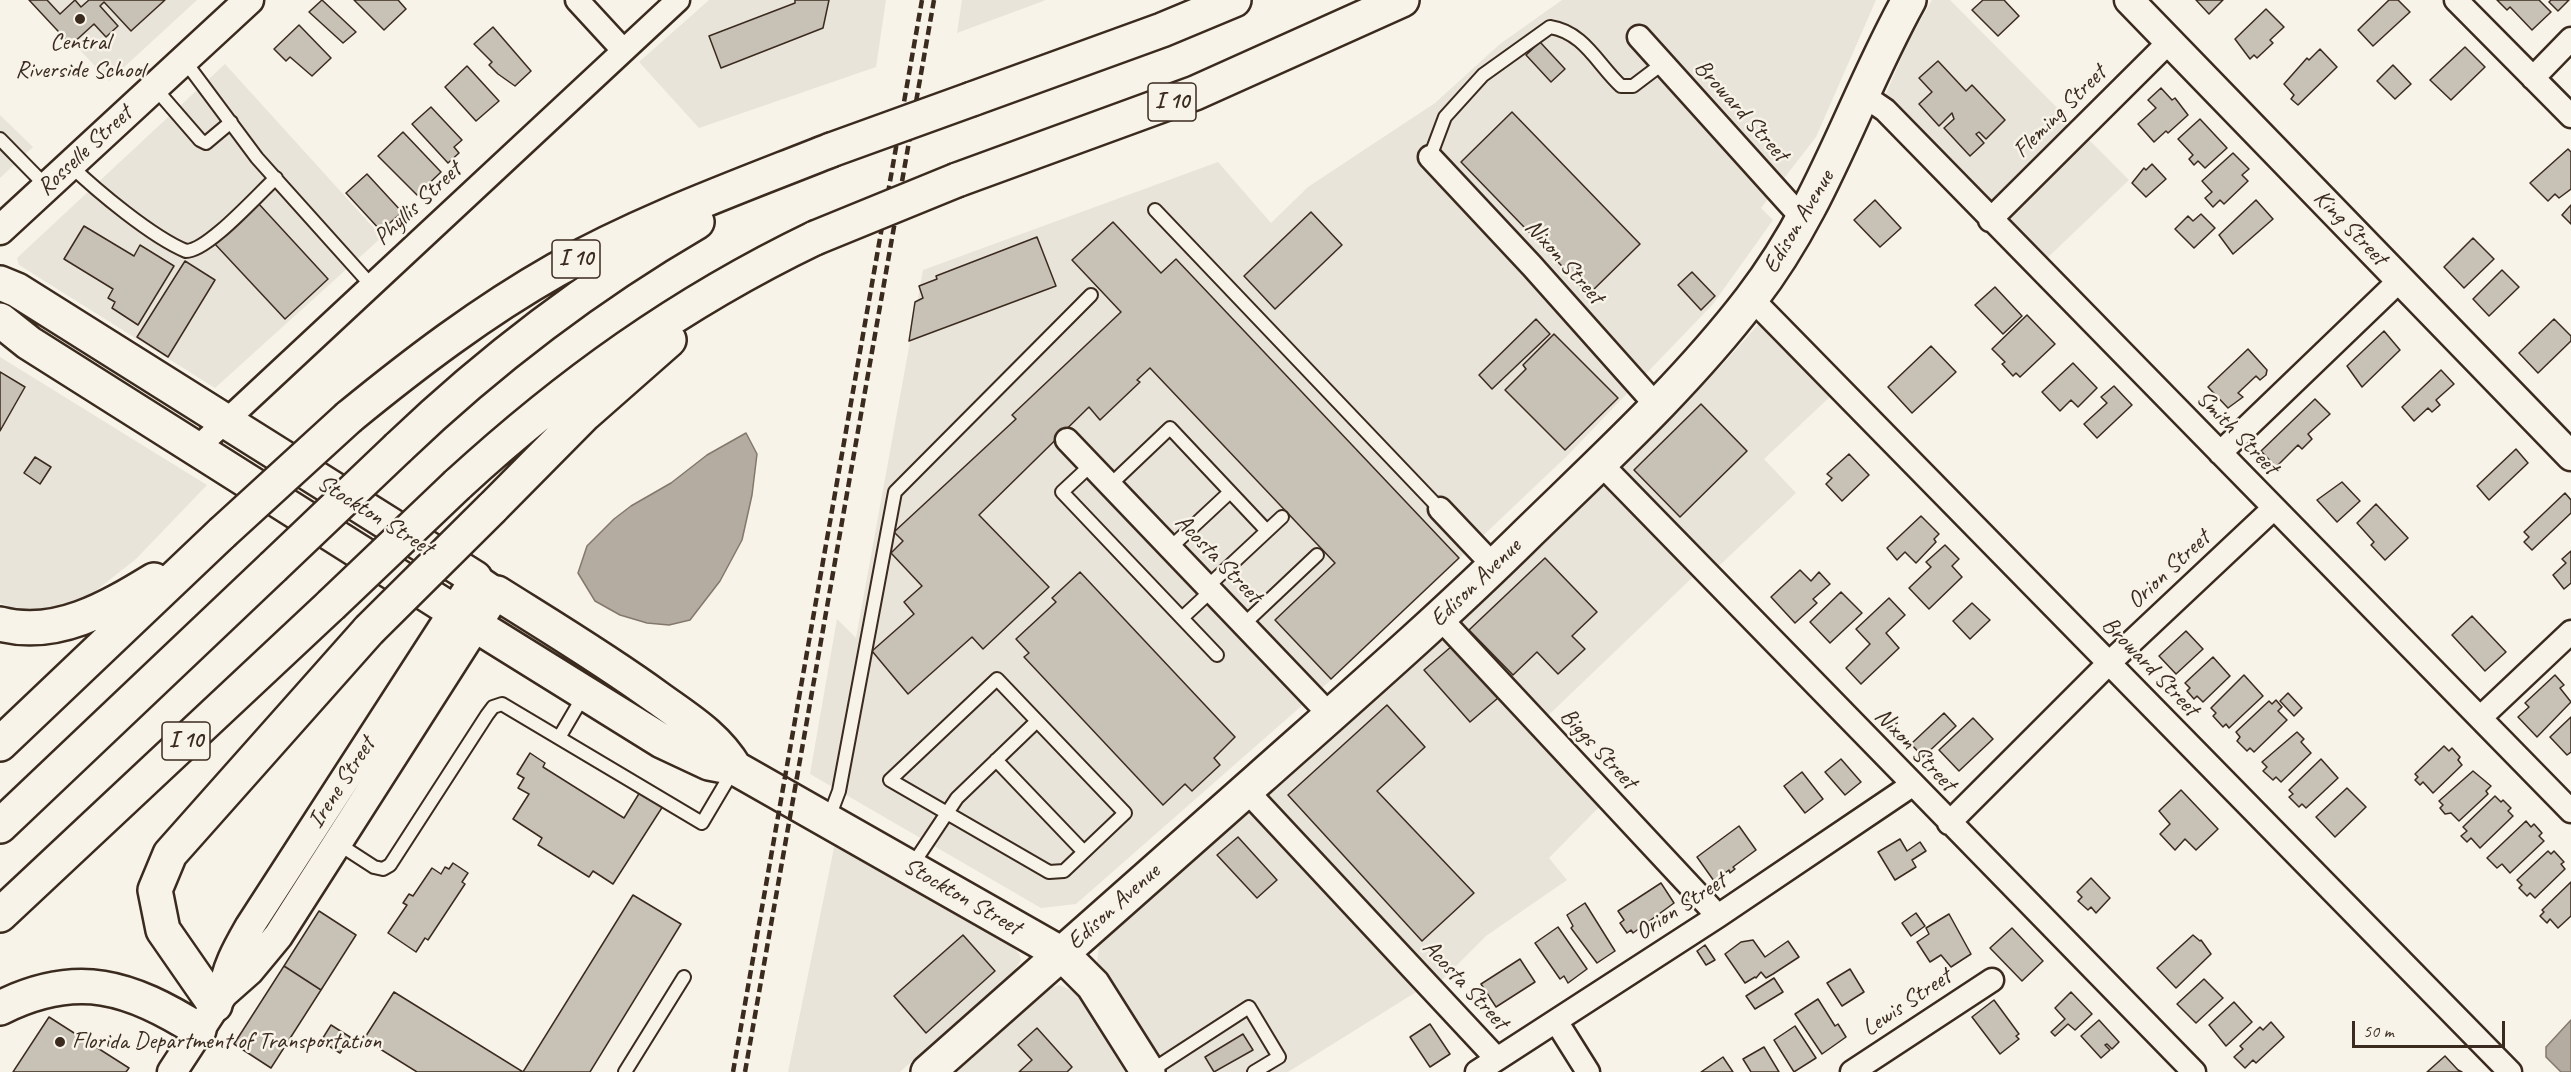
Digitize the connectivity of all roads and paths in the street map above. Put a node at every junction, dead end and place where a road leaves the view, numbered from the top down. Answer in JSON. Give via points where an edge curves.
{"nodes":[{"id":1,"x":249,"y":0,"type":"edge"},
{"id":2,"x":576,"y":0,"type":"edge"},
{"id":3,"x":678,"y":0,"type":"edge"},
{"id":4,"x":1234,"y":0,"type":"edge"},
{"id":5,"x":1402,"y":0,"type":"edge"},
{"id":6,"x":2129,"y":0,"type":"edge"},
{"id":7,"x":2456,"y":0,"type":"edge"},
{"id":8,"x":1904,"y":1,"type":"edge"},
{"id":9,"x":1639,"y":37,"type":"dead end"},
{"id":10,"x":2571,"y":39,"type":"edge"},
{"id":11,"x":2169,"y":42,"type":"junction"},
{"id":12,"x":623,"y":50,"type":"junction"},
{"id":13,"x":184,"y":60,"type":"junction"},
{"id":14,"x":1662,"y":64,"type":"junction"},
{"id":15,"x":2533,"y":78,"type":"junction"},
{"id":16,"x":154,"y":87,"type":"junction"},
{"id":17,"x":1863,"y":96,"type":"junction"},
{"id":18,"x":2571,"y":116,"type":"edge"},
{"id":19,"x":231,"y":122,"type":"junction"},
{"id":20,"x":0,"y":139,"type":"edge"},
{"id":21,"x":831,"y":150,"type":"junction"},
{"id":22,"x":1430,"y":157,"type":"joint"},
{"id":23,"x":70,"y":165,"type":"junction"},
{"id":24,"x":276,"y":178,"type":"junction"},
{"id":25,"x":47,"y":187,"type":"junction"},
{"id":26,"x":1155,"y":210,"type":"dead end"},
{"id":27,"x":1804,"y":220,"type":"junction"},
{"id":28,"x":1990,"y":220,"type":"junction"},
{"id":29,"x":0,"y":230,"type":"edge"},
{"id":30,"x":815,"y":238,"type":"junction"},
{"id":31,"x":2400,"y":280,"type":"junction"},
{"id":32,"x":0,"y":283,"type":"edge"},
{"id":33,"x":371,"y":285,"type":"junction"},
{"id":34,"x":1091,"y":295,"type":"dead end"},
{"id":35,"x":1752,"y":298,"type":"junction"},
{"id":36,"x":0,"y":320,"type":"edge"},
{"id":37,"x":1656,"y":405,"type":"junction"},
{"id":38,"x":225,"y":421,"type":"junction"},
{"id":39,"x":1067,"y":440,"type":"dead end"},
{"id":40,"x":196,"y":449,"type":"junction"},
{"id":41,"x":2220,"y":453,"type":"junction"},
{"id":42,"x":2571,"y":456,"type":"edge"},
{"id":43,"x":1600,"y":463,"type":"junction"},
{"id":44,"x":1091,"y":465,"type":"junction"},
{"id":45,"x":1110,"y":485,"type":"junction"},
{"id":46,"x":1230,"y":492,"type":"junction"},
{"id":47,"x":2274,"y":508,"type":"junction"},
{"id":48,"x":1440,"y":509,"type":"joint"},
{"id":49,"x":1282,"y":517,"type":"dead end"},
{"id":50,"x":1267,"y":531,"type":"junction"},
{"id":51,"x":222,"y":533,"type":"junction"},
{"id":52,"x":1170,"y":548,"type":"junction"},
{"id":53,"x":1317,"y":555,"type":"dead end"},
{"id":54,"x":1494,"y":566,"type":"junction"},
{"id":55,"x":486,"y":586,"type":"junction"},
{"id":56,"x":1209,"y":589,"type":"junction"},
{"id":57,"x":1182,"y":618,"type":"junction"},
{"id":58,"x":1440,"y":618,"type":"junction"},
{"id":59,"x":465,"y":619,"type":"junction"},
{"id":60,"x":0,"y":624,"type":"edge"},
{"id":61,"x":1244,"y":625,"type":"junction"},
{"id":62,"x":2571,"y":632,"type":"edge"},
{"id":63,"x":1217,"y":655,"type":"dead end"},
{"id":64,"x":2109,"y":664,"type":"junction"},
{"id":65,"x":585,"y":694,"type":"junction"},
{"id":66,"x":1330,"y":716,"type":"junction"},
{"id":67,"x":2480,"y":718,"type":"junction"},
{"id":68,"x":1037,"y":721,"type":"junction"},
{"id":69,"x":560,"y":736,"type":"junction"},
{"id":70,"x":0,"y":744,"type":"edge"},
{"id":71,"x":996,"y":760,"type":"junction"},
{"id":72,"x":735,"y":768,"type":"junction"},
{"id":73,"x":1912,"y":785,"type":"junction"},
{"id":74,"x":1246,"y":790,"type":"junction"},
{"id":75,"x":2571,"y":811,"type":"edge"},
{"id":76,"x":946,"y":812,"type":"junction"},
{"id":77,"x":828,"y":821,"type":"junction"},
{"id":78,"x":1949,"y":823,"type":"junction"},
{"id":79,"x":0,"y":826,"type":"edge"},
{"id":80,"x":326,"y":835,"type":"junction"},
{"id":81,"x":1084,"y":852,"type":"junction"},
{"id":82,"x":910,"y":868,"type":"junction"},
{"id":83,"x":42,"y":878,"type":"junction"},
{"id":84,"x":1718,"y":916,"type":"junction"},
{"id":85,"x":0,"y":917,"type":"edge"},
{"id":86,"x":0,"y":924,"type":"edge"},
{"id":87,"x":1062,"y":954,"type":"junction"},
{"id":88,"x":684,"y":977,"type":"dead end"},
{"id":89,"x":1992,"y":980,"type":"dead end"},
{"id":90,"x":0,"y":1008,"type":"edge"},
{"id":91,"x":213,"y":1010,"type":"junction"},
{"id":92,"x":1556,"y":1021,"type":"junction"},
{"id":93,"x":1497,"y":1059,"type":"junction"},
{"id":94,"x":172,"y":1072,"type":"edge"},
{"id":95,"x":625,"y":1072,"type":"edge"},
{"id":96,"x":928,"y":1072,"type":"edge"},
{"id":97,"x":1148,"y":1072,"type":"edge"},
{"id":98,"x":1254,"y":1072,"type":"edge"},
{"id":99,"x":1477,"y":1072,"type":"edge"},
{"id":100,"x":1588,"y":1072,"type":"edge"},
{"id":101,"x":1852,"y":1072,"type":"edge"},
{"id":102,"x":2194,"y":1072,"type":"edge"},
{"id":103,"x":2510,"y":1072,"type":"edge"}],
"edges":[{"from":1,"to":13,"type":"street","name":"Rosselle Street"},
{"from":2,"to":12,"type":"street"},
{"from":3,"to":12,"type":"street","name":"Phyllis Street"},
{"from":4,"to":21,"type":"main road","number":"I 10","bridge":true},
{"from":5,"to":30,"type":"main road","number":"I 10","bridge":true,"via":[[1196,93],[957,180]]},
{"from":6,"to":11,"type":"street","name":"King Street"},
{"from":7,"to":15,"type":"street"},
{"from":8,"to":17,"type":"main road","name":"Edison Avenue"},
{"from":9,"to":14,"type":"street","name":"Broward Street"},
{"from":10,"to":15,"type":"street"},
{"from":11,"to":28,"type":"street","name":"Fleming Street"},
{"from":11,"to":31,"type":"street","name":"King Street"},
{"from":12,"to":33,"type":"street","name":"Phyllis Street"},
{"from":13,"to":16,"type":"street","name":"Rosselle Street"},
{"from":13,"to":19,"type":"lane"},
{"from":14,"to":22,"type":"lane","via":[[1633,86],[1621,86],[1579,39],[1550,27],[1483,75],[1444,117]]},
{"from":14,"to":27,"type":"street","name":"Broward Street"},
{"from":15,"to":18,"type":"street"},
{"from":16,"to":19,"type":"lane","via":[[200,140],[206,142]]},
{"from":16,"to":23,"type":"street","name":"Rosselle Street"},
{"from":17,"to":27,"type":"main road","name":"Edison Avenue"},
{"from":17,"to":28,"type":"street","name":"Smith Street","via":[[1885,110]]},
{"from":19,"to":24,"type":"lane"},
{"from":20,"to":25,"type":"lane"},
{"from":21,"to":51,"type":"main road","number":"I 10","bridge":true,"via":[[645,225],[558,269],[459,332],[349,417]]},
{"from":21,"to":79,"type":"main road","bridge":true,"via":[[726,204],[587,291],[503,353]]},
{"from":22,"to":37,"type":"street","name":"Nixon Street"},
{"from":23,"to":24,"type":"lane","via":[[139,221],[191,251],[207,242]]},
{"from":23,"to":25,"type":"street","name":"Rosselle Street"},
{"from":24,"to":33,"type":"lane"},
{"from":25,"to":29,"type":"street","name":"Rosselle Street"},
{"from":26,"to":48,"type":"lane"},
{"from":27,"to":35,"type":"main road","name":"Edison Avenue"},
{"from":28,"to":41,"type":"street","name":"Smith Street"},
{"from":30,"to":83,"type":"main road","number":"I 10","bridge":true,"via":[[736,278],[641,336],[553,400],[457,485]]},
{"from":30,"to":91,"type":"main road","bridge":true,"via":[[742,283],[648,357],[585,414],[369,630],[170,854],[155,890],[163,930]]},
{"from":31,"to":41,"type":"street"},
{"from":31,"to":42,"type":"street","name":"King Street"},
{"from":32,"to":38,"type":"main road","name":"Stockton Street"},
{"from":33,"to":38,"type":"street","name":"Phyllis Street"},
{"from":34,"to":77,"type":"lane","via":[[895,492],[839,791]]},
{"from":35,"to":37,"type":"main road","name":"Edison Avenue"},
{"from":35,"to":64,"type":"street","name":"Broward Street"},
{"from":36,"to":40,"type":"main road","name":"Stockton Street","via":[[29,343]]},
{"from":37,"to":43,"type":"main road","name":"Edison Avenue"},
{"from":38,"to":40,"type":"street","name":"Phyllis Street"},
{"from":38,"to":55,"type":"main road","name":"Stockton Street"},
{"from":39,"to":44,"type":"street","name":"Acosta Street"},
{"from":40,"to":59,"type":"main road","name":"Stockton Street"},
{"from":41,"to":47,"type":"street","name":"Smith Street"},
{"from":43,"to":54,"type":"main road","name":"Edison Avenue"},
{"from":43,"to":73,"type":"street","name":"Nixon Street"},
{"from":44,"to":45,"type":"street","name":"Acosta Street"},
{"from":44,"to":57,"type":"lane","via":[[1062,492]]},
{"from":45,"to":46,"type":"lane","via":[[1170,428]]},
{"from":45,"to":52,"type":"street","name":"Acosta Street"},
{"from":46,"to":50,"type":"lane"},
{"from":46,"to":52,"type":"lane"},
{"from":47,"to":64,"type":"street","name":"Orion Street"},
{"from":47,"to":67,"type":"street","name":"Smith Street"},
{"from":48,"to":54,"type":"street"},
{"from":49,"to":50,"type":"lane"},
{"from":50,"to":56,"type":"lane"},
{"from":51,"to":60,"type":"main road","via":[[158,578],[98,612],[52,626]]},
{"from":51,"to":70,"type":"main road","number":"I 10"},
{"from":52,"to":56,"type":"street","name":"Acosta Street"},
{"from":53,"to":61,"type":"lane"},
{"from":54,"to":58,"type":"main road","name":"Edison Avenue"},
{"from":55,"to":59,"type":"street","name":"Irene Street"},
{"from":55,"to":72,"type":"main road","name":"Stockton Street","via":[[614,667],[705,731]]},
{"from":56,"to":57,"type":"lane"},
{"from":56,"to":61,"type":"street","name":"Acosta Street"},
{"from":57,"to":63,"type":"lane"},
{"from":58,"to":66,"type":"main road","name":"Edison Avenue"},
{"from":58,"to":84,"type":"street","name":"Biggs Street"},
{"from":59,"to":65,"type":"main road","name":"Stockton Street"},
{"from":59,"to":80,"type":"street","name":"Irene Street"},
{"from":61,"to":66,"type":"street","name":"Acosta Street"},
{"from":62,"to":67,"type":"street"},
{"from":64,"to":78,"type":"street","name":"Orion Street"},
{"from":64,"to":103,"type":"street","name":"Broward Street"},
{"from":65,"to":69,"type":"lane"},
{"from":65,"to":72,"type":"main road","name":"Stockton Street","via":[[678,750],[709,763]]},
{"from":66,"to":74,"type":"main road","name":"Edison Avenue"},
{"from":67,"to":75,"type":"street","name":"Smith Street"},
{"from":68,"to":71,"type":"lane"},
{"from":68,"to":76,"type":"lane","via":[[997,679],[890,780]]},
{"from":68,"to":81,"type":"lane","via":[[1125,813]]},
{"from":69,"to":72,"type":"lane","via":[[702,823]]},
{"from":69,"to":80,"type":"lane","via":[[498,704],[487,715],[390,865],[383,869],[374,867]]},
{"from":71,"to":76,"type":"lane"},
{"from":71,"to":81,"type":"lane"},
{"from":72,"to":77,"type":"main road","name":"Stockton Street"},
{"from":73,"to":78,"type":"street","name":"Nixon Street"},
{"from":73,"to":84,"type":"street","name":"Orion Street"},
{"from":74,"to":87,"type":"main road","name":"Edison Avenue"},
{"from":74,"to":93,"type":"street","name":"Acosta Street"},
{"from":76,"to":81,"type":"lane","via":[[1052,873],[1065,871]]},
{"from":76,"to":82,"type":"lane"},
{"from":77,"to":82,"type":"main road","name":"Stockton Street"},
{"from":78,"to":102,"type":"street","name":"Nixon Street"},
{"from":80,"to":91,"type":"street","name":"Irene Street","via":[[278,936]]},
{"from":82,"to":87,"type":"main road","name":"Stockton Street"},
{"from":83,"to":85,"type":"main road"},
{"from":83,"to":86,"type":"main road"},
{"from":84,"to":92,"type":"street","name":"Orion Street"},
{"from":87,"to":96,"type":"main road","name":"Edison Avenue"},
{"from":87,"to":97,"type":"main road","name":"Stockton Street","via":[[1093,985]]},
{"from":88,"to":95,"type":"lane"},
{"from":89,"to":101,"type":"street","name":"Lewis Street"},
{"from":90,"to":91,"type":"main road","via":[[49,990],[79,987]]},
{"from":91,"to":94,"type":"street","name":"Irene Street"},
{"from":92,"to":93,"type":"street","name":"Orion Street"},
{"from":92,"to":100,"type":"street"},
{"from":93,"to":99,"type":"street","name":"Orion Street"},
{"from":97,"to":98,"type":"lane","via":[[1249,1007],[1279,1057]]}]}
